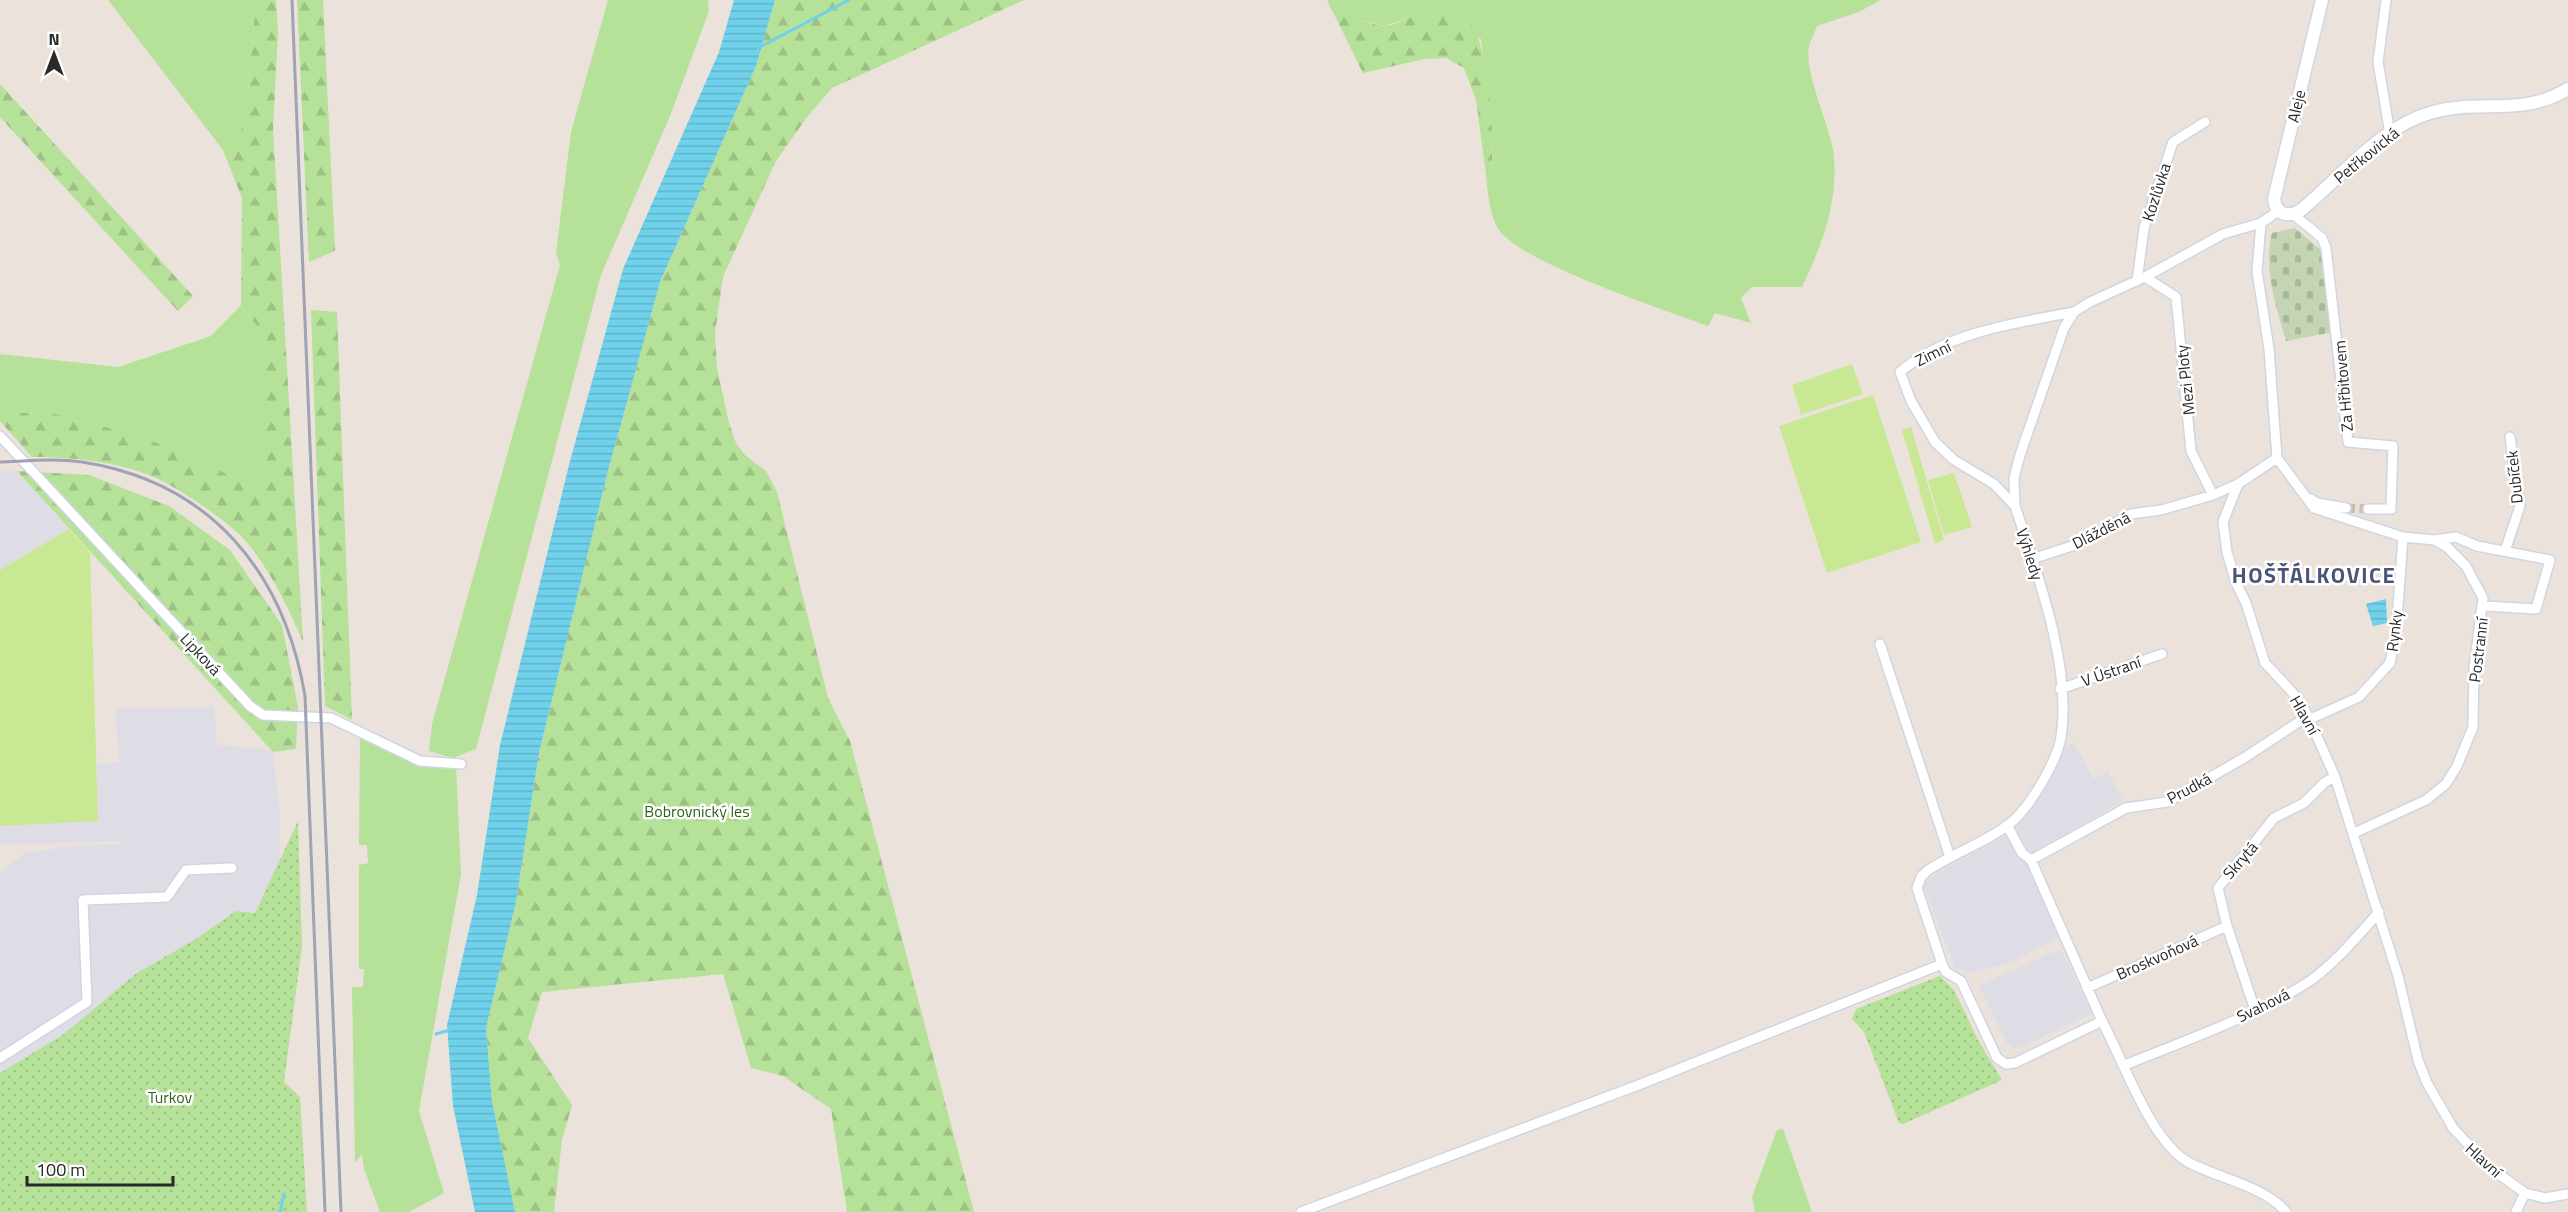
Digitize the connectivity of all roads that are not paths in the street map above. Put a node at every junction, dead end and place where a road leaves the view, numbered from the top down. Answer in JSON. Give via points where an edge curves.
{"nodes":[{"id":1,"x":2322,"y":0,"type":"edge"},
{"id":2,"x":2386,"y":0,"type":"edge"},
{"id":3,"x":2568,"y":89,"type":"edge"},
{"id":4,"x":2205,"y":122,"type":"dead end"},
{"id":5,"x":2390,"y":134,"type":"junction"},
{"id":6,"x":2278,"y":211,"type":"junction"},
{"id":7,"x":2293,"y":214,"type":"junction"},
{"id":8,"x":2261,"y":224,"type":"junction"},
{"id":9,"x":2141,"y":279,"type":"junction"},
{"id":10,"x":2074,"y":312,"type":"junction"},
{"id":11,"x":0,"y":436,"type":"edge"},
{"id":12,"x":2510,"y":437,"type":"dead end"},
{"id":13,"x":2277,"y":458,"type":"junction"},
{"id":14,"x":2238,"y":484,"type":"junction"},
{"id":15,"x":2213,"y":495,"type":"junction"},
{"id":16,"x":2305,"y":495,"type":"junction"},
{"id":17,"x":2015,"y":506,"type":"junction"},
{"id":18,"x":2346,"y":508,"type":"tunnel mouth"},
{"id":19,"x":2368,"y":509,"type":"tunnel mouth"},
{"id":20,"x":2403,"y":537,"type":"junction"},
{"id":21,"x":2435,"y":540,"type":"junction"},
{"id":22,"x":2505,"y":551,"type":"junction"},
{"id":23,"x":2032,"y":559,"type":"junction"},
{"id":24,"x":2484,"y":606,"type":"junction"},
{"id":25,"x":1880,"y":644,"type":"dead end"},
{"id":26,"x":2162,"y":654,"type":"dead end"},
{"id":27,"x":2060,"y":689,"type":"junction"},
{"id":28,"x":2309,"y":717,"type":"junction"},
{"id":29,"x":461,"y":764,"type":"dead end"},
{"id":30,"x":2335,"y":777,"type":"junction"},
{"id":31,"x":2007,"y":825,"type":"junction"},
{"id":32,"x":2354,"y":833,"type":"junction"},
{"id":33,"x":1950,"y":857,"type":"junction"},
{"id":34,"x":2031,"y":860,"type":"junction"},
{"id":35,"x":232,"y":868,"type":"dead end"},
{"id":36,"x":2379,"y":912,"type":"junction"},
{"id":37,"x":2227,"y":926,"type":"junction"},
{"id":38,"x":1942,"y":964,"type":"junction"},
{"id":39,"x":2087,"y":988,"type":"junction"},
{"id":40,"x":2255,"y":1010,"type":"junction"},
{"id":41,"x":2102,"y":1021,"type":"junction"},
{"id":42,"x":0,"y":1058,"type":"edge"},
{"id":43,"x":2125,"y":1065,"type":"junction"},
{"id":44,"x":2524,"y":1193,"type":"junction"},
{"id":45,"x":2568,"y":1194,"type":"edge"},
{"id":46,"x":1301,"y":1212,"type":"edge"},
{"id":47,"x":2286,"y":1212,"type":"edge"},
{"id":48,"x":2516,"y":1212,"type":"edge"}],
"edges":[{"from":1,"to":6,"type":"street","name":"Aleje","via":[[2274,200]]},
{"from":2,"to":5,"type":"street","via":[[2378,62]]},
{"from":3,"to":5,"type":"street","name":"Petřkovická","via":[[2527,106],[2436,111]]},
{"from":4,"to":9,"type":"street","name":"Kozlůvka","via":[[2173,142],[2144,228]]},
{"from":5,"to":7,"type":"street","name":"Petřkovická"},
{"from":6,"to":7,"type":"street"},
{"from":6,"to":8,"type":"street"},
{"from":7,"to":19,"type":"street","name":"Za Hřbitovem","via":[[2325,243],[2348,442],[2393,447],[2391,510]]},
{"from":8,"to":9,"type":"street","via":[[2223,234]]},
{"from":8,"to":13,"type":"street","via":[[2257,270],[2269,350]]},
{"from":9,"to":10,"type":"street"},
{"from":9,"to":15,"type":"street","name":"Mezi Ploty","via":[[2176,297],[2191,450]]},
{"from":10,"to":17,"type":"street","name":"Výhledy","via":[[2054,352],[2047,384],[2020,455],[2014,478]]},
{"from":10,"to":17,"type":"street","name":"Zimní","via":[[2006,324],[1970,336],[1916,358],[1900,372],[1911,401],[1935,442],[1954,460],[1994,484]]},
{"from":11,"to":29,"type":"street","name":"Lipková","via":[[250,706],[263,715],[331,718],[420,761]]},
{"from":12,"to":22,"type":"street","name":"Dubíček","via":[[2520,506]]},
{"from":13,"to":14,"type":"street"},
{"from":13,"to":16,"type":"street"},
{"from":14,"to":15,"type":"street","name":"Dlážděná"},
{"from":14,"to":28,"type":"street","name":"Hlavní","via":[[2223,522],[2233,572],[2265,663]]},
{"from":15,"to":23,"type":"street","name":"Dlážděná","via":[[2131,514],[2078,544]]},
{"from":16,"to":18,"type":"street","via":[[2317,503]]},
{"from":16,"to":20,"type":"street","via":[[2314,508]]},
{"from":17,"to":23,"type":"street","name":"Výhledy"},
{"from":20,"to":21,"type":"street"},
{"from":20,"to":28,"type":"street","name":"Rynky","via":[[2390,663],[2359,697]]},
{"from":21,"to":22,"type":"street","via":[[2456,537]]},
{"from":21,"to":24,"type":"street","name":"Postranní","via":[[2466,566]]},
{"from":22,"to":24,"type":"street","via":[[2550,560],[2536,609]]},
{"from":23,"to":27,"type":"street","name":"Výhledy","via":[[2046,602]]},
{"from":24,"to":32,"type":"street","name":"Postranní","via":[[2474,667],[2473,727],[2457,766],[2446,784],[2426,800]]},
{"from":25,"to":33,"type":"street"},
{"from":26,"to":27,"type":"street","name":"V Ústraní"},
{"from":27,"to":31,"type":"street","name":"Výhledy","via":[[2062,715],[2056,755],[2033,795]]},
{"from":28,"to":30,"type":"street","name":"Hlavní"},
{"from":28,"to":34,"type":"street","name":"Prudká","via":[[2167,802],[2126,808]]},
{"from":30,"to":32,"type":"street","name":"Hlavní"},
{"from":30,"to":37,"type":"street","name":"Skrytá","via":[[2304,803],[2274,818],[2220,883],[2218,891]]},
{"from":31,"to":33,"type":"street","name":"Výhledy"},
{"from":31,"to":34,"type":"street","via":[[2022,853]]},
{"from":32,"to":36,"type":"street","name":"Hlavní"},
{"from":33,"to":38,"type":"street","name":"Výhledy","via":[[1921,877],[1917,888]]},
{"from":34,"to":39,"type":"street"},
{"from":35,"to":42,"type":"street","via":[[186,870],[167,897],[83,900],[87,1002]]},
{"from":36,"to":40,"type":"street","name":"Svahová","via":[[2309,982]]},
{"from":36,"to":44,"type":"street","name":"Hlavní","via":[[2427,1083],[2464,1142]]},
{"from":37,"to":39,"type":"street","name":"Broskvoňová"},
{"from":37,"to":40,"type":"street","name":"Skrytá"},
{"from":38,"to":41,"type":"street","via":[[1946,972],[1961,981],[1998,1058],[2006,1064]]},
{"from":38,"to":46,"type":"street","via":[[1641,1084]]},
{"from":39,"to":41,"type":"street"},
{"from":40,"to":43,"type":"street","name":"Svahová"},
{"from":41,"to":43,"type":"street"},
{"from":43,"to":47,"type":"street","via":[[2152,1124],[2168,1144],[2187,1161],[2268,1197]]},
{"from":44,"to":45,"type":"street","via":[[2545,1198]]},
{"from":44,"to":48,"type":"street"}]}
